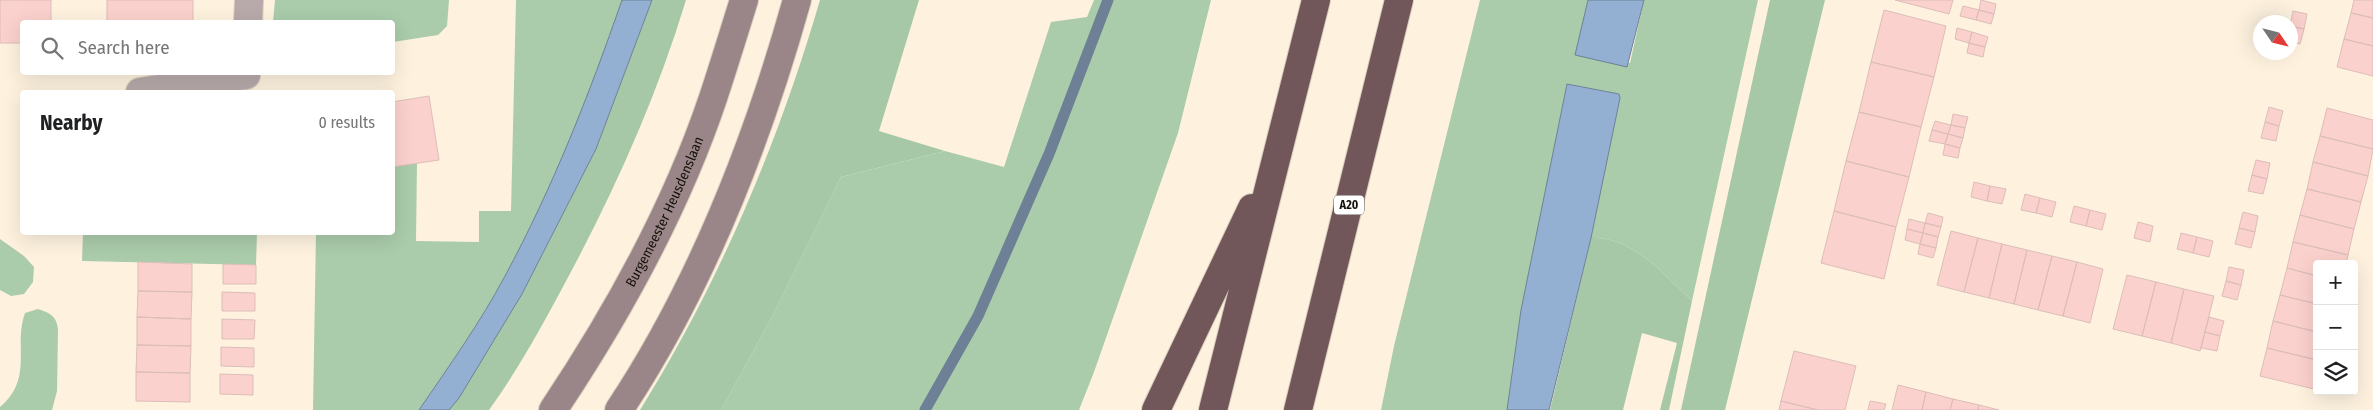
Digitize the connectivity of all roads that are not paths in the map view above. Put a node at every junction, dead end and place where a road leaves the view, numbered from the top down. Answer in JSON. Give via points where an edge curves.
{"nodes":[{"id":1,"x":249,"y":0,"type":"edge"},
{"id":2,"x":744,"y":0,"type":"edge"},
{"id":3,"x":797,"y":0,"type":"edge"},
{"id":4,"x":1316,"y":0,"type":"edge"},
{"id":5,"x":1399,"y":0,"type":"edge"},
{"id":6,"x":248,"y":20,"type":"edge"},
{"id":7,"x":246,"y":75,"type":"edge"},
{"id":8,"x":152,"y":90,"type":"edge"},
{"id":9,"x":1278,"y":152,"type":"junction"},
{"id":10,"x":553,"y":410,"type":"edge"},
{"id":11,"x":619,"y":410,"type":"edge"},
{"id":12,"x":1156,"y":410,"type":"edge"},
{"id":13,"x":1213,"y":410,"type":"edge"},
{"id":14,"x":1298,"y":410,"type":"edge"}],
"edges":[{"from":1,"to":6,"type":"street"},
{"from":2,"to":10,"type":"main road","name":"Burgemeester Heusdenslaan","via":[[713,99],[662,221],[623,298]]},
{"from":3,"to":11,"type":"main road","via":[[761,116],[719,223],[673,317]]},
{"from":4,"to":9,"type":"highway"},
{"from":5,"to":14,"type":"highway","number":"A20"},
{"from":7,"to":8,"type":"street"},
{"from":9,"to":12,"type":"highway"},
{"from":9,"to":13,"type":"highway"}]}
